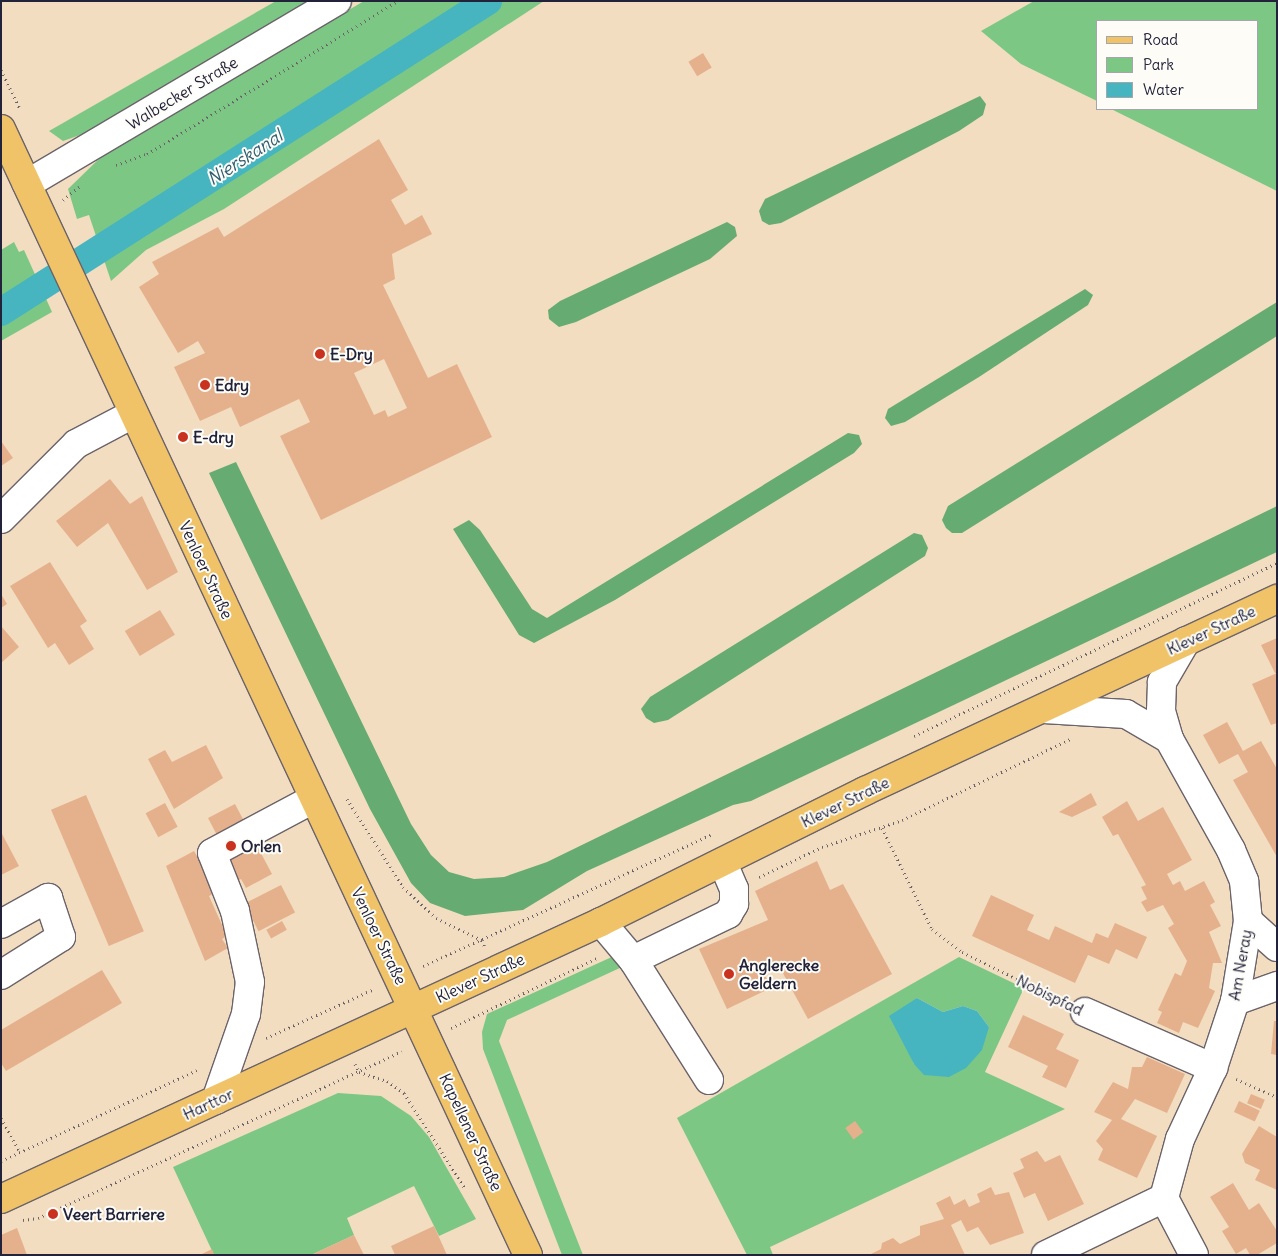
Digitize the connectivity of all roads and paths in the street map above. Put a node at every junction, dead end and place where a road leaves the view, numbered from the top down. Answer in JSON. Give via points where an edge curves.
{"nodes":[{"id":1,"x":336,"y":1,"type":"edge"},
{"id":2,"x":398,"y":1,"type":"edge"},
{"id":3,"x":1,"y":129,"type":"edge"},
{"id":4,"x":111,"y":166,"type":"dead end"},
{"id":5,"x":27,"y":184,"type":"junction"},
{"id":6,"x":82,"y":184,"type":"dead end"},
{"id":7,"x":62,"y":200,"type":"dead end"},
{"id":8,"x":133,"y":414,"type":"junction"},
{"id":9,"x":1,"y":519,"type":"edge"},
{"id":10,"x":1277,"y":599,"type":"edge"},
{"id":11,"x":1186,"y":642,"type":"junction"},
{"id":12,"x":1044,"y":708,"type":"junction"},
{"id":13,"x":1078,"y":735,"type":"dead end"},
{"id":14,"x":1168,"y":739,"type":"junction"},
{"id":15,"x":343,"y":792,"type":"dead end"},
{"id":16,"x":313,"y":799,"type":"junction"},
{"id":17,"x":723,"y":862,"type":"junction"},
{"id":18,"x":1248,"y":921,"type":"junction"},
{"id":19,"x":601,"y":922,"type":"junction"},
{"id":20,"x":1,"y":924,"type":"edge"},
{"id":21,"x":1277,"y":948,"type":"edge"},
{"id":22,"x":633,"y":960,"type":"junction"},
{"id":23,"x":496,"y":971,"type":"junction"},
{"id":24,"x":1,"y":975,"type":"edge"},
{"id":25,"x":1277,"y":986,"type":"edge"},
{"id":26,"x":509,"y":1001,"type":"dead end"},
{"id":27,"x":1234,"y":1001,"type":"junction"},
{"id":28,"x":414,"y":1008,"type":"junction"},
{"id":29,"x":1086,"y":1012,"type":"joint"},
{"id":30,"x":343,"y":1042,"type":"junction"},
{"id":31,"x":230,"y":1055,"type":"junction"},
{"id":32,"x":1213,"y":1068,"type":"junction"},
{"id":33,"x":358,"y":1072,"type":"junction"},
{"id":34,"x":709,"y":1080,"type":"dead end"},
{"id":35,"x":1277,"y":1097,"type":"edge"},
{"id":36,"x":216,"y":1100,"type":"junction"},
{"id":37,"x":1,"y":1118,"type":"edge"},
{"id":38,"x":20,"y":1152,"type":"junction"},
{"id":39,"x":1,"y":1161,"type":"edge"},
{"id":40,"x":467,"y":1193,"type":"dead end"},
{"id":41,"x":1164,"y":1198,"type":"junction"},
{"id":42,"x":7,"y":1210,"type":"edge"},
{"id":43,"x":528,"y":1255,"type":"edge"},
{"id":44,"x":1046,"y":1255,"type":"edge"},
{"id":45,"x":1194,"y":1255,"type":"edge"}],
"edges":[{"from":1,"to":5,"type":"street","name":"Walbecker Straße"},
{"from":2,"to":4,"type":"path","via":[[147,154]]},
{"from":3,"to":5,"type":"main road","name":"Venloer Straße"},
{"from":5,"to":8,"type":"main road","name":"Venloer Straße"},
{"from":6,"to":7,"type":"path"},
{"from":8,"to":9,"type":"street","via":[[76,444]]},
{"from":8,"to":16,"type":"main road","name":"Venloer Straße"},
{"from":10,"to":11,"type":"main road","name":"Klever Straße"},
{"from":11,"to":12,"type":"main road","name":"Klever Straße"},
{"from":11,"to":14,"type":"street","name":"Am Neray","via":[[1162,682],[1161,711]]},
{"from":12,"to":14,"type":"street","name":"Am Neray","via":[[1126,714]]},
{"from":12,"to":17,"type":"main road","name":"Klever Straße"},
{"from":13,"to":29,"type":"path","name":"Nobispfad","via":[[882,828],[932,929],[962,952]]},
{"from":14,"to":18,"type":"street","name":"Am Neray","via":[[1231,850],[1244,882]]},
{"from":15,"to":23,"type":"path","via":[[403,887],[436,918],[482,940]]},
{"from":16,"to":28,"type":"main road","name":"Venloer Straße"},
{"from":16,"to":31,"type":"street","via":[[212,853],[249,968],[246,1014]]},
{"from":17,"to":19,"type":"main road","name":"Klever Straße"},
{"from":17,"to":22,"type":"street","via":[[734,889],[734,904],[728,914]]},
{"from":18,"to":21,"type":"street"},
{"from":18,"to":27,"type":"street","name":"Am Neray"},
{"from":19,"to":22,"type":"street"},
{"from":19,"to":23,"type":"main road","name":"Klever Straße"},
{"from":20,"to":24,"type":"street","via":[[48,898],[61,937]]},
{"from":22,"to":34,"type":"street"},
{"from":23,"to":26,"type":"path"},
{"from":23,"to":28,"type":"main road","name":"Klever Straße"},
{"from":25,"to":27,"type":"street"},
{"from":27,"to":32,"type":"street","name":"Am Neray"},
{"from":28,"to":30,"type":"main road","name":"Harttor"},
{"from":28,"to":43,"type":"main road","name":"Kapellener Straße"},
{"from":29,"to":32,"type":"street","name":"Nobispfad"},
{"from":30,"to":31,"type":"path","via":[[328,1010]]},
{"from":30,"to":33,"type":"path"},
{"from":30,"to":36,"type":"main road","name":"Harttor"},
{"from":31,"to":36,"type":"street"},
{"from":31,"to":38,"type":"path"},
{"from":32,"to":35,"type":"path"},
{"from":32,"to":41,"type":"street","name":"Am Neray","via":[[1180,1139]]},
{"from":33,"to":40,"type":"path","via":[[387,1081],[404,1093]]},
{"from":33,"to":42,"type":"path","via":[[38,1218]]},
{"from":36,"to":42,"type":"main road","name":"Harttor"},
{"from":37,"to":38,"type":"path"},
{"from":38,"to":39,"type":"path"},
{"from":41,"to":44,"type":"street"},
{"from":41,"to":45,"type":"street"}]}
